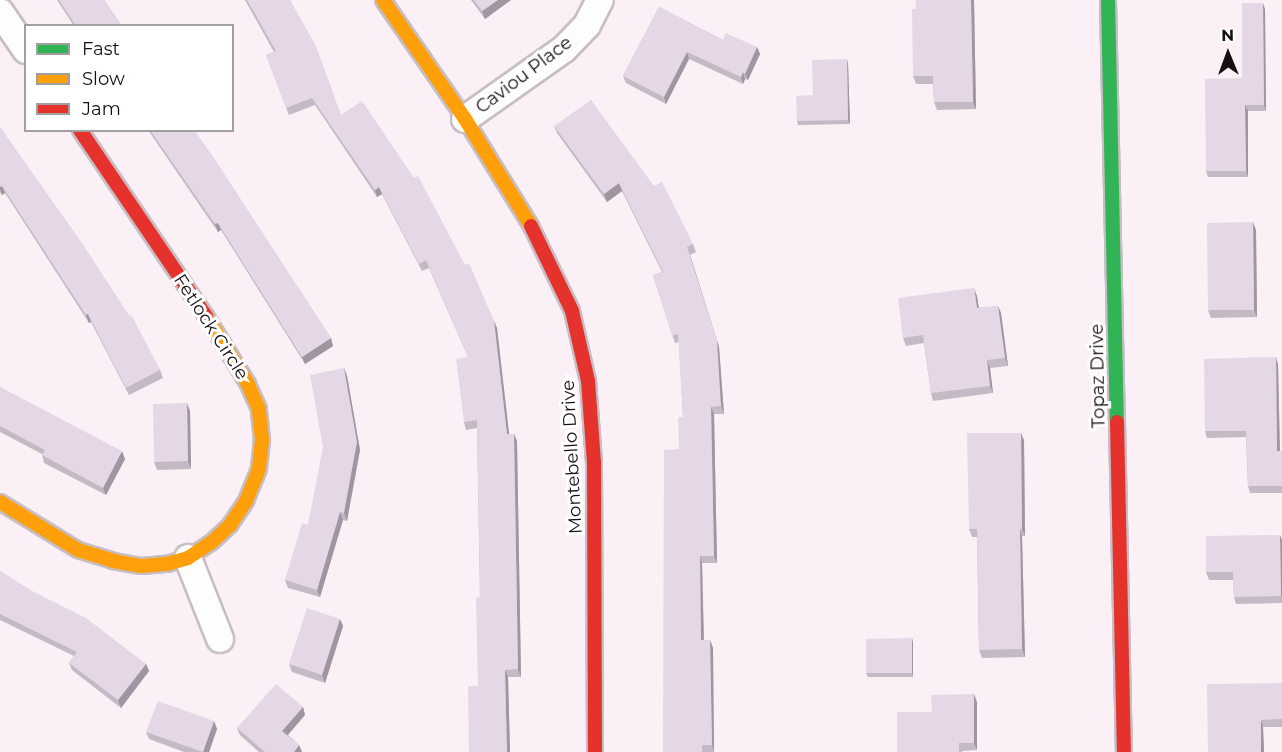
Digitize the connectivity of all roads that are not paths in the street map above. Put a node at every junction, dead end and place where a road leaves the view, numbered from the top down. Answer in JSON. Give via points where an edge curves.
{"nodes":[{"id":1,"x":382,"y":0,"type":"edge"},
{"id":2,"x":600,"y":0,"type":"edge"},
{"id":3,"x":1108,"y":0,"type":"edge"},
{"id":4,"x":0,"y":12,"type":"edge"},
{"id":5,"x":24,"y":47,"type":"edge"},
{"id":6,"x":465,"y":119,"type":"junction"},
{"id":7,"x":81,"y":132,"type":"edge"},
{"id":8,"x":0,"y":502,"type":"edge"},
{"id":9,"x":188,"y":558,"type":"junction"},
{"id":10,"x":220,"y":639,"type":"dead end"},
{"id":11,"x":595,"y":752,"type":"edge"},
{"id":12,"x":1124,"y":752,"type":"edge"}],
"edges":[{"from":1,"to":6,"type":"street","name":"Montebello Drive"},
{"from":2,"to":6,"type":"street","name":"Caviou Place","via":[[587,25],[564,49]]},
{"from":3,"to":12,"type":"street","name":"Topaz Drive"},
{"from":4,"to":5,"type":"street"},
{"from":6,"to":11,"type":"street","name":"Montebello Drive","via":[[538,237],[572,311],[581,345],[594,462]]},
{"from":7,"to":9,"type":"street","name":"Fetlock Circle","via":[[232,355],[259,410],[259,468],[246,501],[230,525]]},
{"from":8,"to":9,"type":"street","name":"Fetlock Circle","via":[[78,550],[113,561],[142,566]]},
{"from":9,"to":10,"type":"street"}]}
